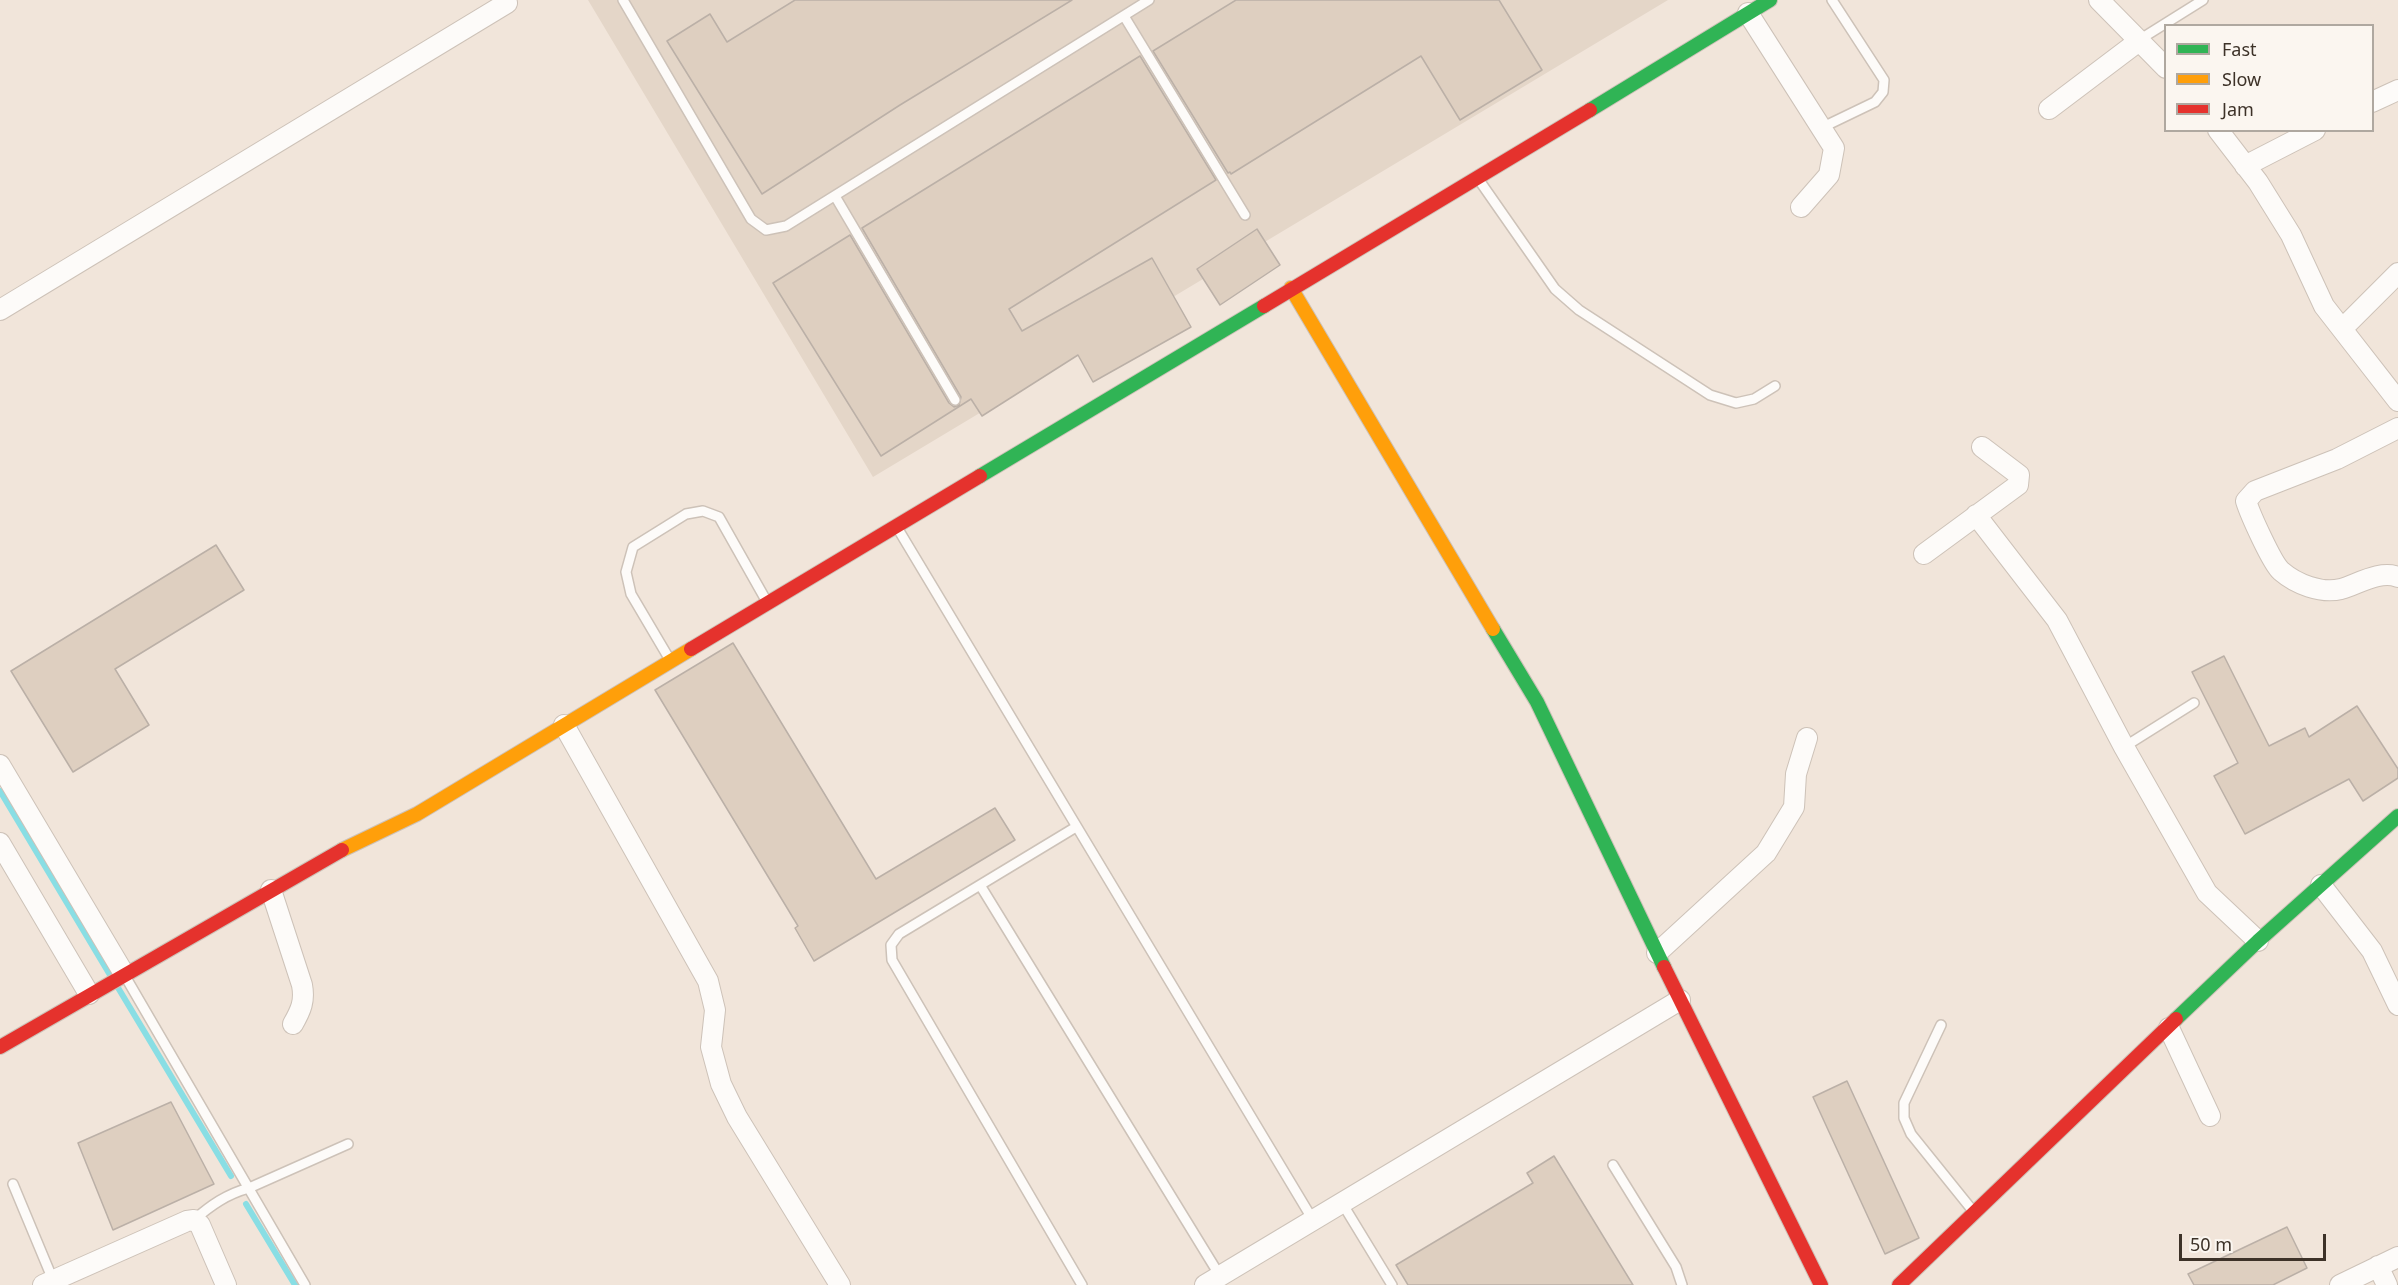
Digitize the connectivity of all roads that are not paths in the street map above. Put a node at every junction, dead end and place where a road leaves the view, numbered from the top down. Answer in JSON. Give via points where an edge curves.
{"nodes":[{"id":1,"x":623,"y":0,"type":"edge"},
{"id":2,"x":1149,"y":0,"type":"edge"},
{"id":3,"x":1770,"y":0,"type":"edge"},
{"id":4,"x":1832,"y":0,"type":"edge"},
{"id":5,"x":2099,"y":0,"type":"edge"},
{"id":6,"x":2203,"y":0,"type":"edge"},
{"id":7,"x":507,"y":3,"type":"dead end"},
{"id":8,"x":1748,"y":13,"type":"junction"},
{"id":9,"x":1124,"y":16,"type":"junction"},
{"id":10,"x":2164,"y":24,"type":"edge"},
{"id":11,"x":2165,"y":24,"type":"edge"},
{"id":12,"x":2139,"y":40,"type":"junction"},
{"id":13,"x":2164,"y":66,"type":"edge"},
{"id":14,"x":2398,"y":90,"type":"edge"},
{"id":15,"x":2374,"y":102,"type":"edge"},
{"id":16,"x":2049,"y":109,"type":"dead end"},
{"id":17,"x":1821,"y":128,"type":"junction"},
{"id":18,"x":2220,"y":132,"type":"edge"},
{"id":19,"x":2311,"y":132,"type":"edge"},
{"id":20,"x":2245,"y":166,"type":"junction"},
{"id":21,"x":1478,"y":177,"type":"junction"},
{"id":22,"x":835,"y":196,"type":"junction"},
{"id":23,"x":1801,"y":207,"type":"dead end"},
{"id":24,"x":1245,"y":215,"type":"dead end"},
{"id":25,"x":2398,"y":273,"type":"edge"},
{"id":26,"x":1291,"y":288,"type":"junction"},
{"id":27,"x":0,"y":310,"type":"edge"},
{"id":28,"x":2342,"y":329,"type":"junction"},
{"id":29,"x":1775,"y":386,"type":"dead end"},
{"id":30,"x":955,"y":400,"type":"dead end"},
{"id":31,"x":2398,"y":401,"type":"edge"},
{"id":32,"x":2398,"y":428,"type":"edge"},
{"id":33,"x":1982,"y":447,"type":"dead end"},
{"id":34,"x":1976,"y":515,"type":"junction"},
{"id":35,"x":896,"y":527,"type":"junction"},
{"id":36,"x":1924,"y":554,"type":"dead end"},
{"id":37,"x":2398,"y":577,"type":"edge"},
{"id":38,"x":767,"y":603,"type":"junction"},
{"id":39,"x":671,"y":662,"type":"junction"},
{"id":40,"x":2194,"y":703,"type":"dead end"},
{"id":41,"x":564,"y":725,"type":"junction"},
{"id":42,"x":1807,"y":738,"type":"dead end"},
{"id":43,"x":2124,"y":747,"type":"junction"},
{"id":44,"x":0,"y":765,"type":"edge"},
{"id":45,"x":2398,"y":816,"type":"edge"},
{"id":46,"x":1076,"y":827,"type":"junction"},
{"id":47,"x":0,"y":843,"type":"edge"},
{"id":48,"x":980,"y":885,"type":"junction"},
{"id":49,"x":2321,"y":885,"type":"junction"},
{"id":50,"x":271,"y":890,"type":"junction"},
{"id":51,"x":2258,"y":941,"type":"junction"},
{"id":52,"x":1657,"y":953,"type":"junction"},
{"id":53,"x":120,"y":974,"type":"junction"},
{"id":54,"x":92,"y":992,"type":"junction"},
{"id":55,"x":1680,"y":1000,"type":"junction"},
{"id":56,"x":2398,"y":1005,"type":"edge"},
{"id":57,"x":293,"y":1024,"type":"dead end"},
{"id":58,"x":1941,"y":1025,"type":"dead end"},
{"id":59,"x":2169,"y":1028,"type":"junction"},
{"id":60,"x":0,"y":1047,"type":"edge"},
{"id":61,"x":2210,"y":1116,"type":"dead end"},
{"id":62,"x":348,"y":1143,"type":"dead end"},
{"id":63,"x":1613,"y":1165,"type":"dead end"},
{"id":64,"x":13,"y":1184,"type":"dead end"},
{"id":65,"x":249,"y":1188,"type":"junction"},
{"id":66,"x":1342,"y":1203,"type":"junction"},
{"id":67,"x":1975,"y":1213,"type":"junction"},
{"id":68,"x":194,"y":1220,"type":"junction"},
{"id":69,"x":1313,"y":1220,"type":"junction"},
{"id":70,"x":2398,"y":1257,"type":"edge"},
{"id":71,"x":2378,"y":1266,"type":"junction"},
{"id":72,"x":1213,"y":1281,"type":"edge"},
{"id":73,"x":48,"y":1283,"type":"edge"},
{"id":74,"x":226,"y":1285,"type":"edge"},
{"id":75,"x":305,"y":1285,"type":"edge"},
{"id":76,"x":840,"y":1285,"type":"edge"},
{"id":77,"x":1082,"y":1285,"type":"edge"},
{"id":78,"x":1392,"y":1285,"type":"edge"},
{"id":79,"x":1682,"y":1285,"type":"edge"},
{"id":80,"x":1821,"y":1285,"type":"edge"},
{"id":81,"x":1899,"y":1285,"type":"edge"},
{"id":82,"x":2340,"y":1285,"type":"edge"},
{"id":83,"x":2386,"y":1285,"type":"edge"}],
"edges":[{"from":1,"to":22,"type":"lane","via":[[751,219],[766,230],[786,226]]},
{"from":2,"to":9,"type":"lane"},
{"from":3,"to":8,"type":"street"},
{"from":4,"to":17,"type":"lane","via":[[1884,80],[1884,92],[1875,102]]},
{"from":5,"to":12,"type":"street"},
{"from":6,"to":11,"type":"lane"},
{"from":7,"to":27,"type":"street"},
{"from":8,"to":17,"type":"street"},
{"from":8,"to":21,"type":"street"},
{"from":9,"to":22,"type":"lane"},
{"from":9,"to":24,"type":"lane"},
{"from":10,"to":12,"type":"lane"},
{"from":12,"to":13,"type":"street"},
{"from":12,"to":16,"type":"street"},
{"from":14,"to":15,"type":"street"},
{"from":17,"to":23,"type":"street","via":[[1834,148],[1829,175]]},
{"from":18,"to":20,"type":"street"},
{"from":19,"to":20,"type":"street"},
{"from":20,"to":28,"type":"street","via":[[2291,235],[2324,306]]},
{"from":21,"to":26,"type":"street"},
{"from":21,"to":29,"type":"lane","via":[[1556,289],[1579,310],[1710,395],[1736,403],[1754,399]]},
{"from":22,"to":30,"type":"lane"},
{"from":25,"to":28,"type":"street"},
{"from":26,"to":35,"type":"street"},
{"from":26,"to":52,"type":"street","via":[[1537,702]]},
{"from":28,"to":31,"type":"street"},
{"from":32,"to":37,"type":"street","via":[[2337,459],[2255,492],[2246,501],[2280,570],[2308,588],[2337,590],[2378,576]]},
{"from":33,"to":34,"type":"street","via":[[2019,475],[2018,485]]},
{"from":34,"to":36,"type":"street"},
{"from":34,"to":43,"type":"street","via":[[2057,620]]},
{"from":35,"to":38,"type":"street"},
{"from":35,"to":46,"type":"lane"},
{"from":38,"to":39,"type":"street"},
{"from":38,"to":39,"type":"lane","via":[[719,517],[703,511],[686,514],[633,547],[626,572],[631,594]]},
{"from":39,"to":41,"type":"street"},
{"from":40,"to":43,"type":"lane"},
{"from":41,"to":50,"type":"street","via":[[417,814],[381,828]]},
{"from":41,"to":76,"type":"street","via":[[708,981],[715,1010],[711,1047],[721,1084],[737,1117]]},
{"from":42,"to":52,"type":"street","via":[[1796,774],[1794,807],[1766,853]]},
{"from":43,"to":51,"type":"street","via":[[2207,893]]},
{"from":44,"to":53,"type":"street"},
{"from":45,"to":49,"type":"street"},
{"from":46,"to":48,"type":"lane"},
{"from":46,"to":69,"type":"lane"},
{"from":47,"to":54,"type":"street"},
{"from":48,"to":72,"type":"lane"},
{"from":48,"to":77,"type":"lane","via":[[899,934],[891,945],[892,960]]},
{"from":49,"to":51,"type":"street"},
{"from":49,"to":56,"type":"street","via":[[2372,951]]},
{"from":50,"to":53,"type":"street"},
{"from":50,"to":57,"type":"street","via":[[302,985],[302,1009]]},
{"from":51,"to":59,"type":"street"},
{"from":52,"to":55,"type":"street"},
{"from":53,"to":54,"type":"street"},
{"from":53,"to":65,"type":"lane"},
{"from":54,"to":60,"type":"street"},
{"from":55,"to":66,"type":"street"},
{"from":55,"to":80,"type":"street"},
{"from":58,"to":67,"type":"lane","via":[[1904,1103],[1904,1118],[1911,1134]]},
{"from":59,"to":61,"type":"street"},
{"from":59,"to":67,"type":"street"},
{"from":62,"to":65,"type":"lane"},
{"from":63,"to":79,"type":"lane","via":[[1676,1267]]},
{"from":64,"to":73,"type":"lane"},
{"from":65,"to":68,"type":"lane","via":[[234,1192]]},
{"from":65,"to":75,"type":"lane"},
{"from":66,"to":69,"type":"street"},
{"from":66,"to":78,"type":"lane"},
{"from":67,"to":81,"type":"street"},
{"from":68,"to":73,"type":"street"},
{"from":68,"to":74,"type":"street","via":[[200,1225]]},
{"from":69,"to":72,"type":"street"},
{"from":70,"to":71,"type":"street"},
{"from":71,"to":82,"type":"street"},
{"from":71,"to":83,"type":"street"}]}
